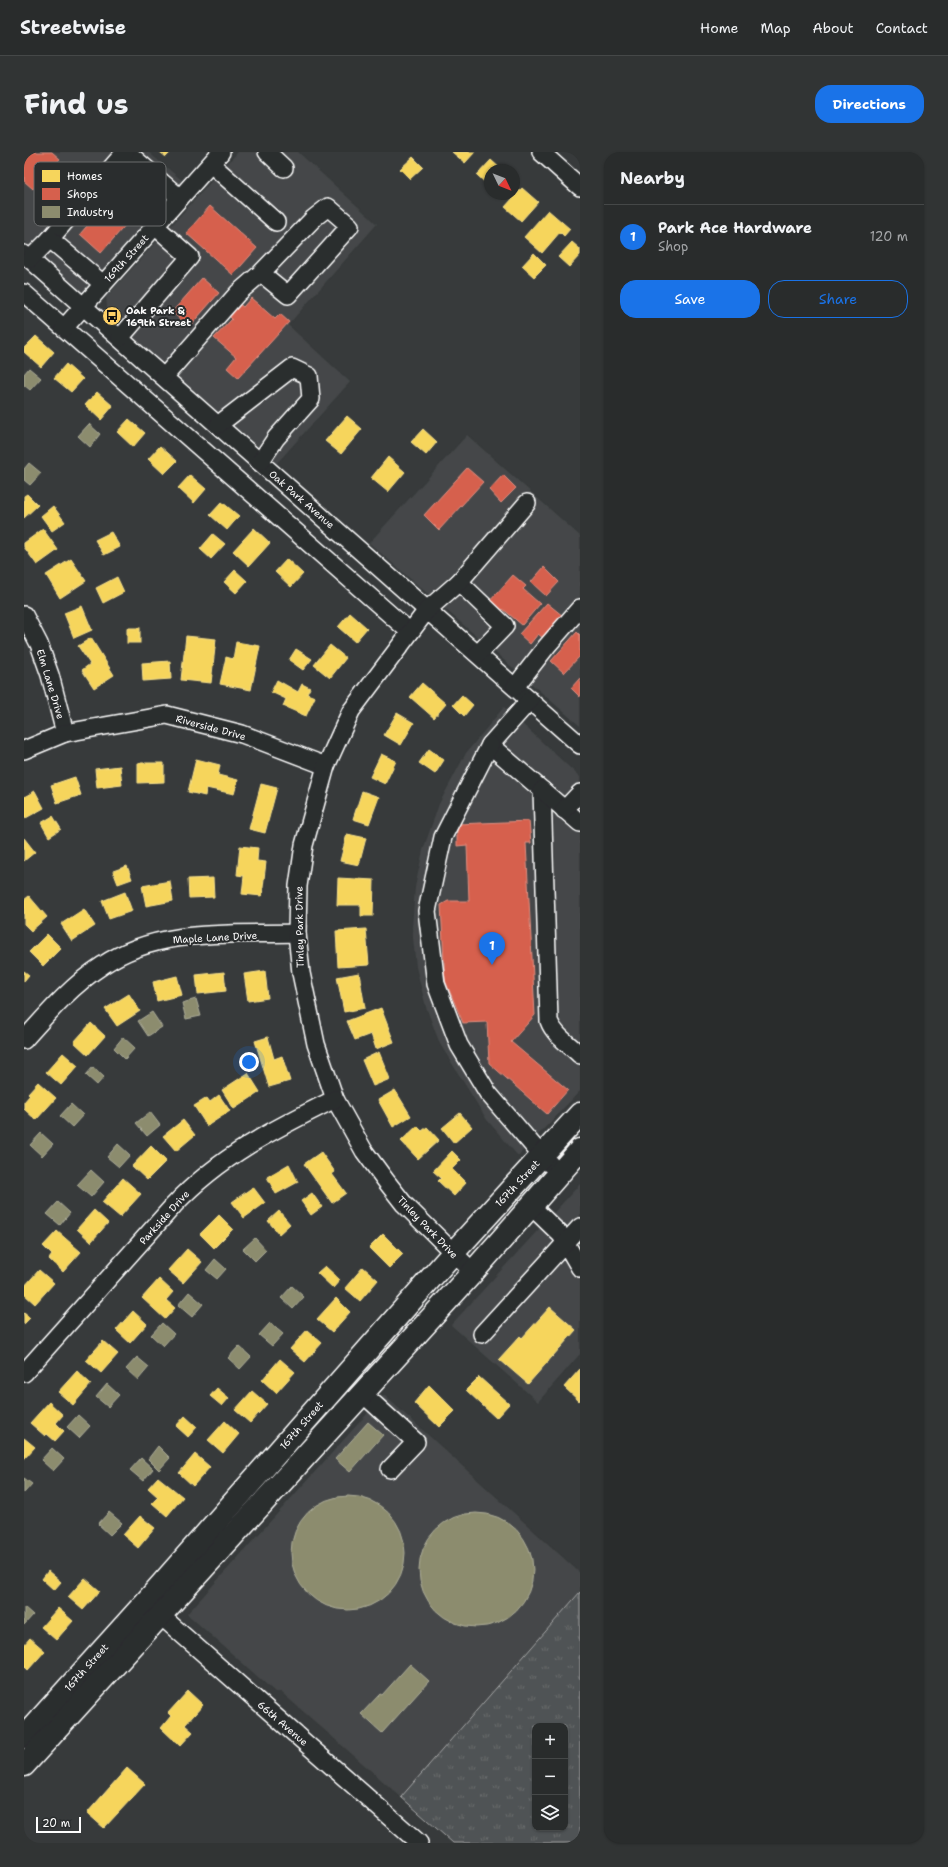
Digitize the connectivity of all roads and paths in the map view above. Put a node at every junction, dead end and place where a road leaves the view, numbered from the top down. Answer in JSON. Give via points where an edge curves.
{"nodes":[{"id":1,"x":126,"y":152,"type":"edge"},
{"id":2,"x":267,"y":152,"type":"edge"},
{"id":3,"x":541,"y":152,"type":"edge"},
{"id":4,"x":216,"y":158,"type":"edge"},
{"id":5,"x":117,"y":162,"type":"edge"},
{"id":6,"x":138,"y":162,"type":"edge"},
{"id":7,"x":284,"y":168,"type":"dead end"},
{"id":8,"x":166,"y":186,"type":"edge"},
{"id":9,"x":580,"y":187,"type":"edge"},
{"id":10,"x":180,"y":198,"type":"junction"},
{"id":11,"x":166,"y":214,"type":"edge"},
{"id":12,"x":276,"y":222,"type":"dead end"},
{"id":13,"x":62,"y":226,"type":"edge"},
{"id":14,"x":155,"y":226,"type":"joint"},
{"id":15,"x":50,"y":240,"type":"junction"},
{"id":16,"x":27,"y":257,"type":"edge"},
{"id":17,"x":261,"y":273,"type":"junction"},
{"id":18,"x":103,"y":284,"type":"junction"},
{"id":19,"x":24,"y":293,"type":"edge"},
{"id":20,"x":83,"y":306,"type":"junction"},
{"id":21,"x":64,"y":328,"type":"junction"},
{"id":22,"x":120,"y":338,"type":"junction"},
{"id":23,"x":164,"y":377,"type":"junction"},
{"id":24,"x":218,"y":425,"type":"junction"},
{"id":25,"x":260,"y":462,"type":"junction"},
{"id":26,"x":527,"y":503,"type":"dead end"},
{"id":27,"x":459,"y":582,"type":"junction"},
{"id":28,"x":580,"y":608,"type":"edge"},
{"id":29,"x":428,"y":610,"type":"junction"},
{"id":30,"x":24,"y":615,"type":"edge"},
{"id":31,"x":410,"y":632,"type":"junction"},
{"id":32,"x":478,"y":654,"type":"junction"},
{"id":33,"x":515,"y":687,"type":"junction"},
{"id":34,"x":530,"y":700,"type":"junction"},
{"id":35,"x":65,"y":732,"type":"junction"},
{"id":36,"x":490,"y":745,"type":"junction"},
{"id":37,"x":580,"y":745,"type":"edge"},
{"id":38,"x":24,"y":750,"type":"edge"},
{"id":39,"x":326,"y":766,"type":"junction"},
{"id":40,"x":542,"y":790,"type":"junction"},
{"id":41,"x":580,"y":793,"type":"edge"},
{"id":42,"x":564,"y":810,"type":"junction"},
{"id":43,"x":580,"y":823,"type":"edge"},
{"id":44,"x":297,"y":933,"type":"junction"},
{"id":45,"x":24,"y":1040,"type":"edge"},
{"id":46,"x":580,"y":1054,"type":"edge"},
{"id":47,"x":335,"y":1099,"type":"junction"},
{"id":48,"x":580,"y":1114,"type":"edge"},
{"id":49,"x":580,"y":1150,"type":"edge"},
{"id":50,"x":542,"y":1156,"type":"junction"},
{"id":51,"x":559,"y":1173,"type":"junction"},
{"id":52,"x":531,"y":1206,"type":"junction"},
{"id":53,"x":580,"y":1227,"type":"edge"},
{"id":54,"x":566,"y":1242,"type":"junction"},
{"id":55,"x":453,"y":1253,"type":"junction"},
{"id":56,"x":580,"y":1268,"type":"edge"},
{"id":57,"x":473,"y":1272,"type":"junction"},
{"id":58,"x":482,"y":1334,"type":"dead end"},
{"id":59,"x":24,"y":1373,"type":"edge"},
{"id":60,"x":362,"y":1393,"type":"junction"},
{"id":61,"x":390,"y":1469,"type":"dead end"},
{"id":62,"x":153,"y":1608,"type":"junction"},
{"id":63,"x":24,"y":1737,"type":"edge"},
{"id":64,"x":24,"y":1765,"type":"edge"},
{"id":65,"x":420,"y":1843,"type":"edge"}],
"edges":[{"from":1,"to":5,"type":"street"},
{"from":1,"to":6,"type":"street"},
{"from":2,"to":7,"type":"street"},
{"from":3,"to":9,"type":"street"},
{"from":4,"to":10,"type":"street","name":"169th Street"},
{"from":4,"to":12,"type":"street"},
{"from":8,"to":10,"type":"street"},
{"from":10,"to":11,"type":"street","name":"169th Street"},
{"from":13,"to":15,"type":"street"},
{"from":14,"to":18,"type":"street","name":"169th Street"},
{"from":14,"to":22,"type":"street","via":[[190,257]]},
{"from":15,"to":16,"type":"street"},
{"from":15,"to":18,"type":"street"},
{"from":16,"to":20,"type":"street","name":"Oak Park Avenue"},
{"from":17,"to":17,"type":"street","via":[[288,295],[350,226],[328,207]]},
{"from":17,"to":23,"type":"street","via":[[238,293]]},
{"from":18,"to":20,"type":"street","name":"169th Street"},
{"from":19,"to":21,"type":"street"},
{"from":20,"to":21,"type":"street","name":"169th Street"},
{"from":20,"to":22,"type":"street","name":"Oak Park Avenue"},
{"from":21,"to":31,"type":"street"},
{"from":22,"to":23,"type":"street","name":"Oak Park Avenue"},
{"from":23,"to":24,"type":"street","name":"Oak Park Avenue"},
{"from":24,"to":25,"type":"street","name":"Oak Park Avenue"},
{"from":24,"to":25,"type":"street","via":[[292,368],[309,376],[311,399],[276,438]]},
{"from":25,"to":29,"type":"street","name":"Oak Park Avenue"},
{"from":26,"to":27,"type":"street","name":"Tinley Park Drive"},
{"from":27,"to":29,"type":"street","name":"Tinley Park Drive"},
{"from":27,"to":32,"type":"street","via":[[505,626]]},
{"from":28,"to":33,"type":"street"},
{"from":29,"to":31,"type":"street","name":"Tinley Park Drive"},
{"from":29,"to":32,"type":"street","name":"Oak Park Avenue"},
{"from":30,"to":35,"type":"street","name":"Elm Lane Drive","via":[[39,644],[50,675]]},
{"from":31,"to":39,"type":"street","name":"Tinley Park Drive","via":[[351,711]]},
{"from":32,"to":33,"type":"street","name":"Oak Park Avenue"},
{"from":33,"to":34,"type":"street","name":"Oak Park Avenue"},
{"from":34,"to":36,"type":"street"},
{"from":34,"to":37,"type":"street","name":"Oak Park Avenue"},
{"from":35,"to":38,"type":"street","name":"Riverside Drive"},
{"from":35,"to":39,"type":"street","name":"Riverside Drive","via":[[167,715],[242,734]]},
{"from":36,"to":40,"type":"street"},
{"from":36,"to":50,"type":"street","via":[[443,837],[427,911],[436,984],[459,1045],[488,1093]]},
{"from":39,"to":44,"type":"street","name":"Tinley Park Drive","via":[[304,845],[298,886]]},
{"from":40,"to":42,"type":"street"},
{"from":40,"to":46,"type":"street","via":[[549,1021],[556,1034]]},
{"from":41,"to":42,"type":"street"},
{"from":42,"to":43,"type":"street"},
{"from":44,"to":45,"type":"street","name":"Maple Lane Drive","via":[[181,936],[123,954],[83,979]]},
{"from":44,"to":47,"type":"street","name":"Tinley Park Drive","via":[[308,1013]]},
{"from":47,"to":55,"type":"street","name":"Tinley Park Drive","via":[[364,1151],[386,1181],[404,1204]]},
{"from":47,"to":59,"type":"street","name":"Parkside Drive","via":[[252,1142],[199,1180]]},
{"from":48,"to":50,"type":"main road","name":"167th Street"},
{"from":49,"to":51,"type":"main road","name":"167th Street"},
{"from":50,"to":51,"type":"street"},
{"from":50,"to":55,"type":"main road","name":"167th Street"},
{"from":51,"to":52,"type":"main road","name":"167th Street"},
{"from":52,"to":54,"type":"street"},
{"from":52,"to":57,"type":"main road","name":"167th Street"},
{"from":53,"to":54,"type":"street"},
{"from":54,"to":56,"type":"street"},
{"from":54,"to":58,"type":"street"},
{"from":55,"to":57,"type":"street","name":"Tinley Park Drive"},
{"from":55,"to":62,"type":"main road","name":"167th Street"},
{"from":57,"to":60,"type":"main road","name":"167th Street"},
{"from":60,"to":61,"type":"street","via":[[416,1442]]},
{"from":60,"to":62,"type":"main road","name":"167th Street"},
{"from":62,"to":63,"type":"main road","name":"167th Street"},
{"from":62,"to":64,"type":"main road","name":"167th Street"},
{"from":62,"to":65,"type":"street","name":"66th Avenue"}]}
